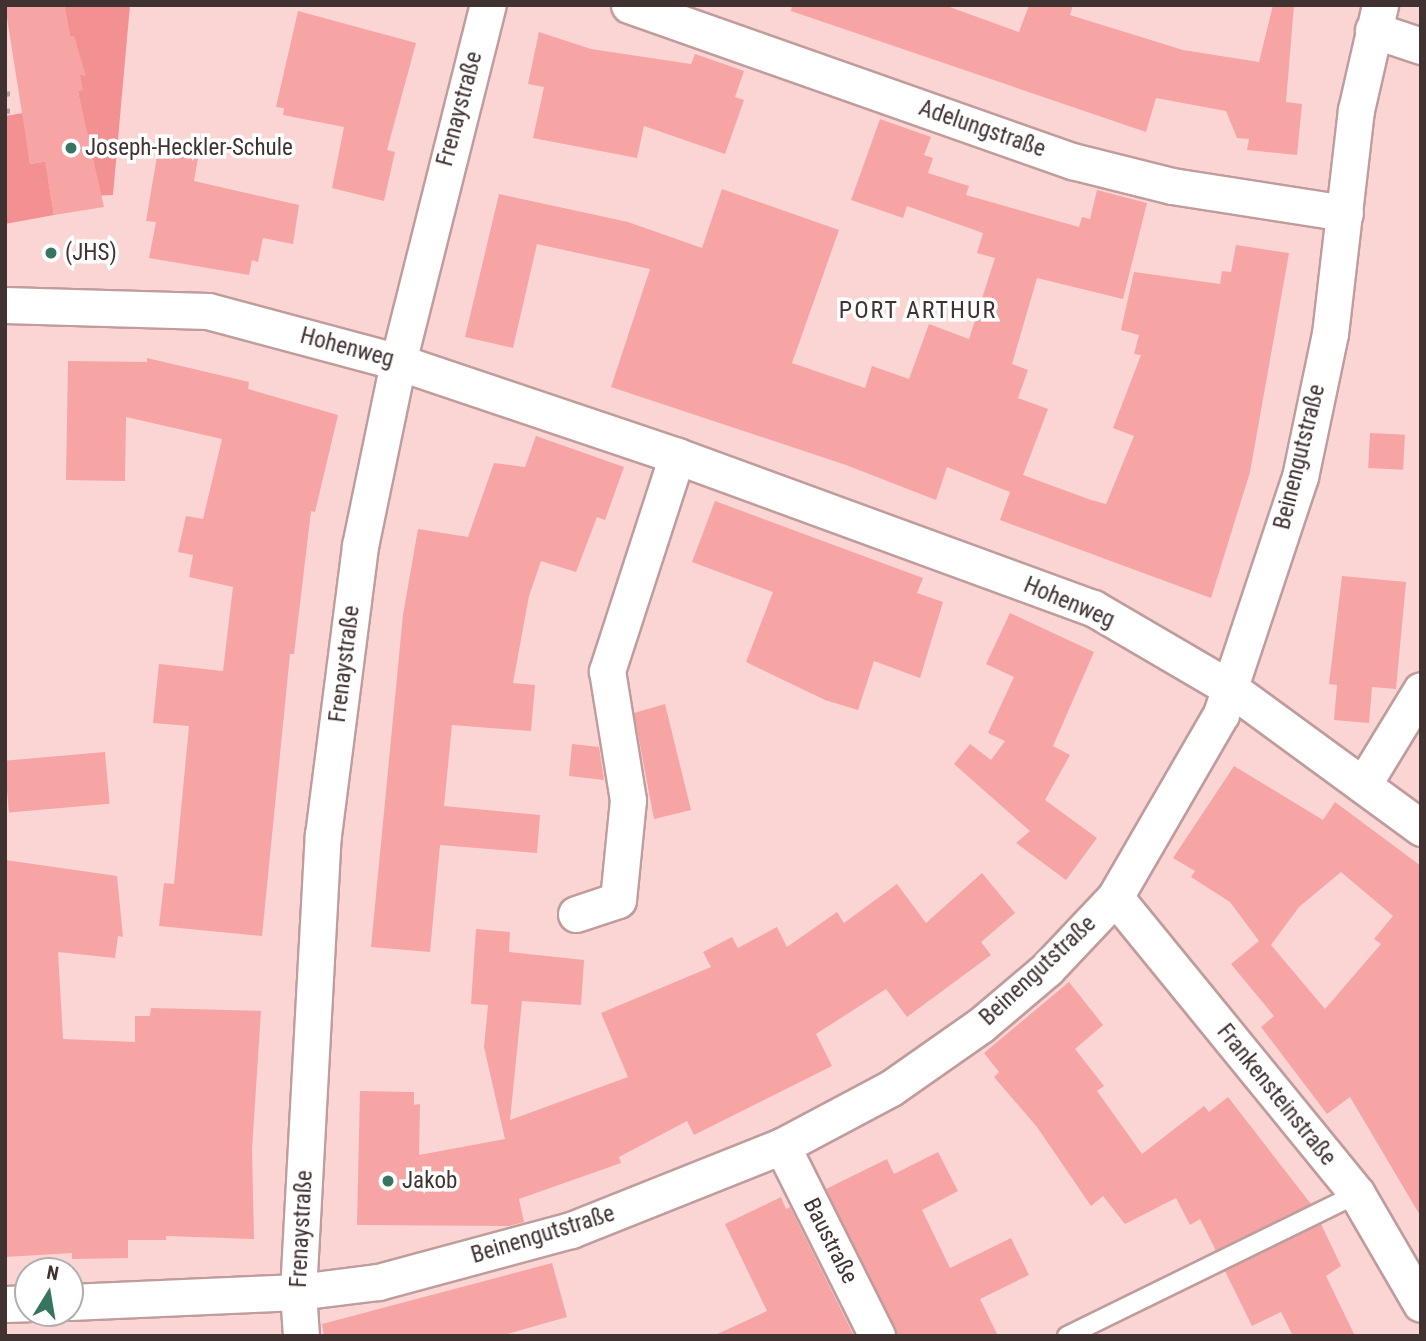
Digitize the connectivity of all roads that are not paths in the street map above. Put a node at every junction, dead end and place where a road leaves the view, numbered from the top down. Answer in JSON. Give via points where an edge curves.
{"nodes":[{"id":1,"x":488,"y":5,"type":"edge"},
{"id":2,"x":629,"y":5,"type":"edge"},
{"id":3,"x":1376,"y":18,"type":"edge"},
{"id":4,"x":1421,"y":46,"type":"edge"},
{"id":5,"x":1345,"y":213,"type":"junction"},
{"id":6,"x":5,"y":305,"type":"edge"},
{"id":7,"x":398,"y":362,"type":"junction"},
{"id":8,"x":677,"y":456,"type":"junction"},
{"id":9,"x":1230,"y":688,"type":"junction"},
{"id":10,"x":1421,"y":690,"type":"edge"},
{"id":11,"x":1363,"y":785,"type":"junction"},
{"id":12,"x":1421,"y":828,"type":"edge"},
{"id":13,"x":1115,"y":897,"type":"junction"},
{"id":14,"x":576,"y":914,"type":"dead end"},
{"id":15,"x":782,"y":1146,"type":"junction"},
{"id":16,"x":1357,"y":1194,"type":"junction"},
{"id":17,"x":298,"y":1292,"type":"junction"},
{"id":18,"x":84,"y":1301,"type":"edge"},
{"id":19,"x":1421,"y":1304,"type":"edge"},
{"id":20,"x":301,"y":1336,"type":"edge"},
{"id":21,"x":877,"y":1336,"type":"edge"},
{"id":22,"x":1066,"y":1336,"type":"edge"}],
"edges":[{"from":1,"to":7,"type":"street","name":"Frenaystraße"},
{"from":2,"to":5,"type":"street","name":"Adelungstraße","via":[[1072,161],[1172,186]]},
{"from":3,"to":4,"type":"street"},
{"from":3,"to":5,"type":"street","name":"Beinengutstraße","via":[[1356,110]]},
{"from":5,"to":9,"type":"street","name":"Beinengutstraße","via":[[1330,334],[1300,477]]},
{"from":6,"to":7,"type":"street","name":"Hohenweg","via":[[208,311]]},
{"from":7,"to":8,"type":"street","name":"Hohenweg"},
{"from":7,"to":17,"type":"street","name":"Frenaystraße","via":[[360,547],[323,835]]},
{"from":8,"to":9,"type":"street","name":"Hohenweg","via":[[1093,608]]},
{"from":8,"to":14,"type":"street","via":[[607,671],[628,800],[618,900]]},
{"from":9,"to":11,"type":"street","name":"Hohenweg"},
{"from":9,"to":13,"type":"street","name":"Beinengutstraße","via":[[1221,715]]},
{"from":10,"to":11,"type":"street"},
{"from":11,"to":12,"type":"street","name":"Hohenweg"},
{"from":13,"to":15,"type":"street","name":"Beinengutstraße","via":[[1047,969],[981,1025],[891,1088]]},
{"from":13,"to":16,"type":"street","name":"Frankensteinstraße"},
{"from":15,"to":17,"type":"street","name":"Beinengutstraße","via":[[571,1230],[378,1282]]},
{"from":15,"to":21,"type":"street","name":"Baustraße"},
{"from":16,"to":19,"type":"street","name":"Frankensteinstraße"},
{"from":16,"to":22,"type":"lane"},
{"from":17,"to":18,"type":"street","name":"Beinengutstraße"},
{"from":17,"to":20,"type":"street","name":"Frenaystraße"}]}
